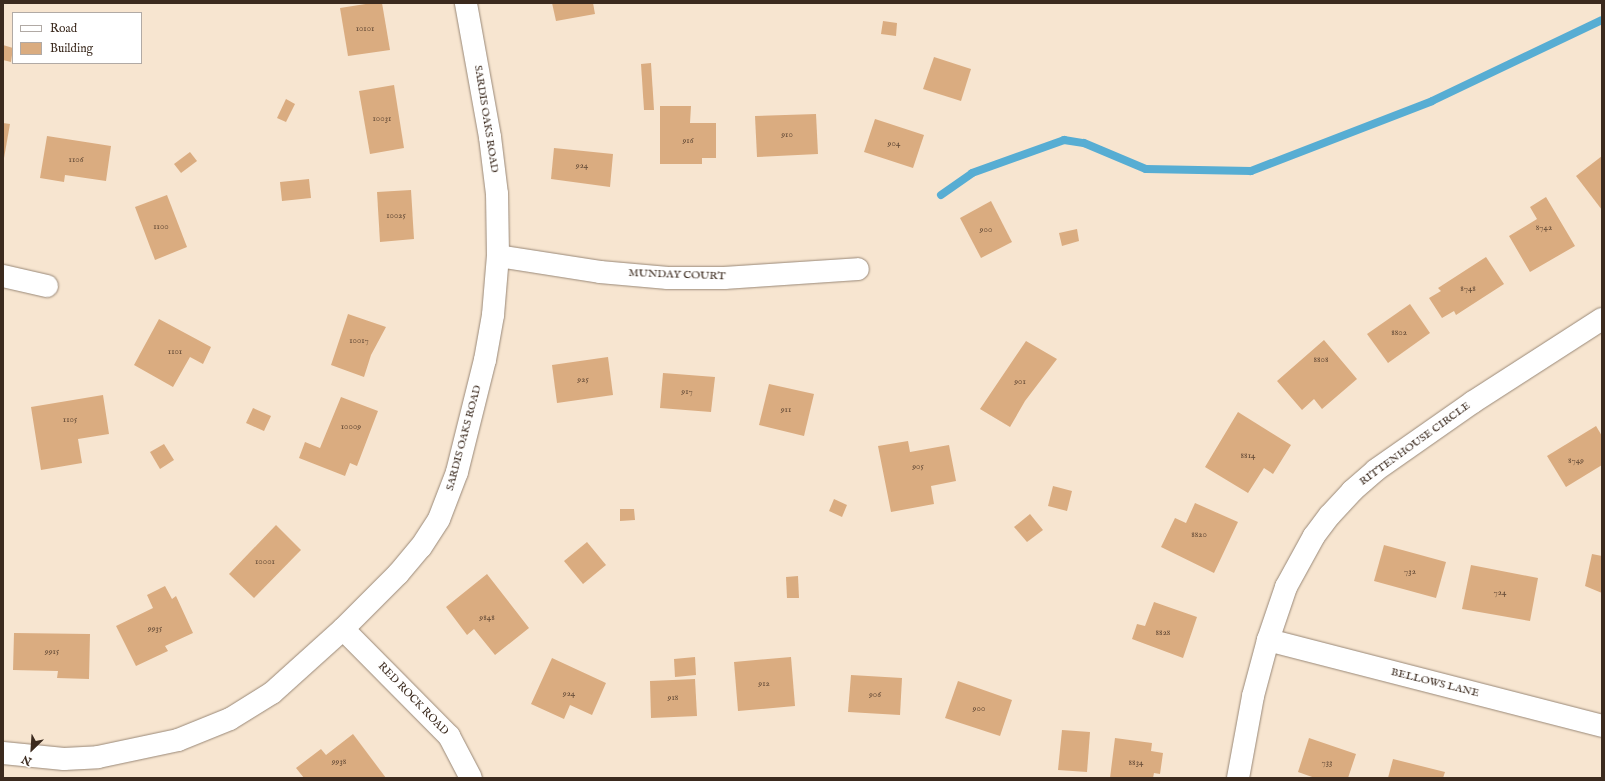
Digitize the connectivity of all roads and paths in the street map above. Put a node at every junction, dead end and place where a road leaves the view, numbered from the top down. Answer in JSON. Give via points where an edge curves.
{"nodes":[{"id":1,"x":466,"y":3,"type":"edge"},
{"id":2,"x":498,"y":256,"type":"junction"},
{"id":3,"x":858,"y":269,"type":"dead end"},
{"id":4,"x":3,"y":276,"type":"edge"},
{"id":5,"x":47,"y":286,"type":"dead end"},
{"id":6,"x":1602,"y":319,"type":"edge"},
{"id":7,"x":343,"y":629,"type":"junction"},
{"id":8,"x":1268,"y":640,"type":"junction"},
{"id":9,"x":1602,"y":726,"type":"edge"},
{"id":10,"x":3,"y":753,"type":"edge"},
{"id":11,"x":471,"y":778,"type":"edge"},
{"id":12,"x":1238,"y":778,"type":"edge"}],
"edges":[{"from":1,"to":2,"type":"street","name":"SARDIS OAKS ROAD","via":[[490,137],[497,194]]},
{"from":2,"to":3,"type":"street","name":"MUNDAY COURT","via":[[600,272],[668,278],[724,278]]},
{"from":2,"to":7,"type":"street","name":"SARDIS OAKS ROAD","via":[[493,315],[485,360],[449,495],[439,519],[421,547]]},
{"from":4,"to":5,"type":"street"},
{"from":6,"to":8,"type":"street","name":"RITTENHOUSE CIRCLE","via":[[1473,402],[1376,470],[1352,491],[1314,536],[1286,587]]},
{"from":7,"to":10,"type":"street","name":"SARDIS OAKS ROAD","via":[[272,693],[230,719],[178,740],[98,757],[64,759]]},
{"from":7,"to":11,"type":"street","name":"RED ROCK ROAD","via":[[449,736]]},
{"from":8,"to":9,"type":"street","name":"BELLOWS LANE"},
{"from":8,"to":12,"type":"street","name":"RITTENHOUSE CIRCLE","via":[[1253,696]]}]}
